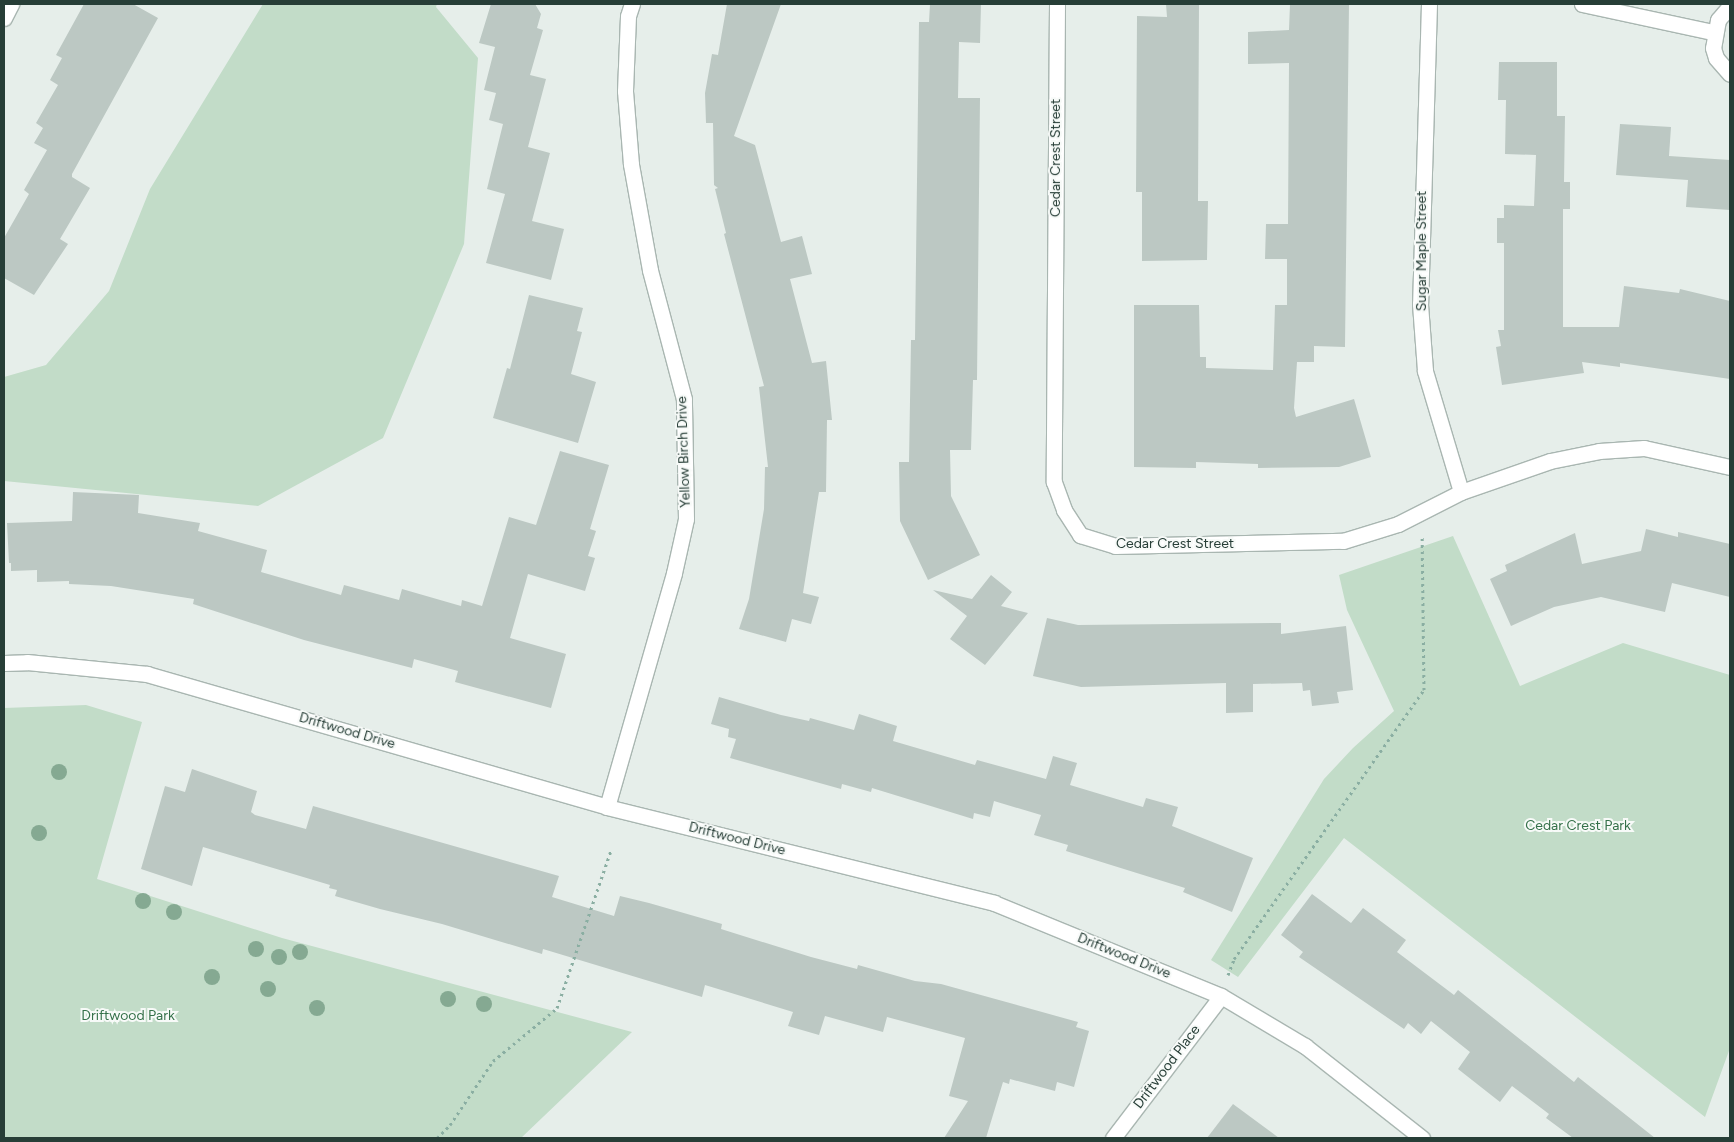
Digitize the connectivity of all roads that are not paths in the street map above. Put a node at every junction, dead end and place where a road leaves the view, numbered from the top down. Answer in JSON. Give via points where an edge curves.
{"nodes":[{"id":1,"x":11,"y":4,"type":"edge"},
{"id":2,"x":632,"y":4,"type":"edge"},
{"id":3,"x":1057,"y":4,"type":"edge"},
{"id":4,"x":1429,"y":4,"type":"edge"},
{"id":5,"x":1582,"y":4,"type":"edge"},
{"id":6,"x":1730,"y":6,"type":"edge"},
{"id":7,"x":4,"y":18,"type":"edge"},
{"id":8,"x":1714,"y":32,"type":"junction"},
{"id":9,"x":1730,"y":74,"type":"edge"},
{"id":10,"x":1730,"y":467,"type":"edge"},
{"id":11,"x":1461,"y":492,"type":"junction"},
{"id":12,"x":4,"y":663,"type":"edge"},
{"id":13,"x":607,"y":807,"type":"junction"},
{"id":14,"x":1221,"y":996,"type":"junction"},
{"id":15,"x":1113,"y":1138,"type":"edge"},
{"id":16,"x":1422,"y":1138,"type":"edge"}],
"edges":[{"from":1,"to":7,"type":"street"},
{"from":2,"to":13,"type":"street","name":"Yellow Birch Drive","via":[[628,16],[626,91],[631,164],[650,270],[684,398],[686,519],[674,573]]},
{"from":3,"to":11,"type":"street","name":"Cedar Crest Street","via":[[1054,482],[1064,510],[1080,535],[1115,546],[1343,541],[1398,524]]},
{"from":4,"to":11,"type":"street","name":"Sugar Maple Street","via":[[1420,304],[1425,371]]},
{"from":5,"to":8,"type":"street"},
{"from":6,"to":8,"type":"street","via":[[1718,20]]},
{"from":8,"to":9,"type":"street","via":[[1716,58]]},
{"from":10,"to":11,"type":"street","name":"Cedar Crest Street","via":[[1644,448],[1599,451],[1550,461]]},
{"from":12,"to":13,"type":"street","name":"Driftwood Drive","via":[[27,662],[148,674]]},
{"from":13,"to":14,"type":"street","name":"Driftwood Drive","via":[[994,903]]},
{"from":14,"to":15,"type":"street","name":"Driftwood Place"},
{"from":14,"to":16,"type":"street","name":"Driftwood Drive","via":[[1305,1046]]}]}
